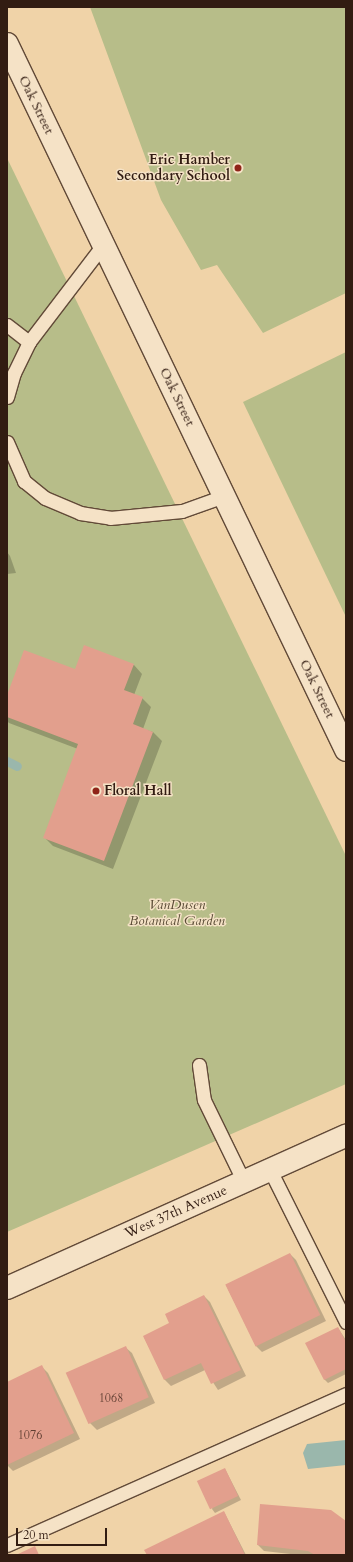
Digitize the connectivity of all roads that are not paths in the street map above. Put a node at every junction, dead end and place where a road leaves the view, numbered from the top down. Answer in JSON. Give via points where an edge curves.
{"nodes":[{"id":1,"x":7,"y":44,"type":"edge"},
{"id":2,"x":103,"y":245,"type":"junction"},
{"id":3,"x":7,"y":326,"type":"edge"},
{"id":4,"x":29,"y":342,"type":"junction"},
{"id":5,"x":7,"y":396,"type":"edge"},
{"id":6,"x":7,"y":442,"type":"edge"},
{"id":7,"x":224,"y":496,"type":"junction"},
{"id":8,"x":346,"y":750,"type":"edge"},
{"id":9,"x":199,"y":1065,"type":"dead end"},
{"id":10,"x":346,"y":1136,"type":"edge"},
{"id":11,"x":270,"y":1170,"type":"junction"},
{"id":12,"x":244,"y":1182,"type":"junction"},
{"id":13,"x":7,"y":1288,"type":"edge"},
{"id":14,"x":346,"y":1322,"type":"edge"},
{"id":15,"x":346,"y":1394,"type":"edge"},
{"id":16,"x":7,"y":1545,"type":"edge"}],
"edges":[{"from":1,"to":2,"type":"main road","name":"Oak Street"},
{"from":2,"to":4,"type":"lane"},
{"from":2,"to":7,"type":"main road","name":"Oak Street"},
{"from":3,"to":4,"type":"lane"},
{"from":4,"to":5,"type":"lane","via":[[14,373]]},
{"from":6,"to":7,"type":"lane","via":[[24,481],[45,498],[80,513],[110,518],[182,512]]},
{"from":7,"to":8,"type":"main road","name":"Oak Street"},
{"from":9,"to":12,"type":"lane","via":[[204,1100]]},
{"from":10,"to":11,"type":"main road","name":"West 37th Avenue"},
{"from":11,"to":12,"type":"main road","name":"West 37th Avenue"},
{"from":11,"to":14,"type":"lane"},
{"from":12,"to":13,"type":"main road","name":"West 37th Avenue"},
{"from":15,"to":16,"type":"lane"}]}
